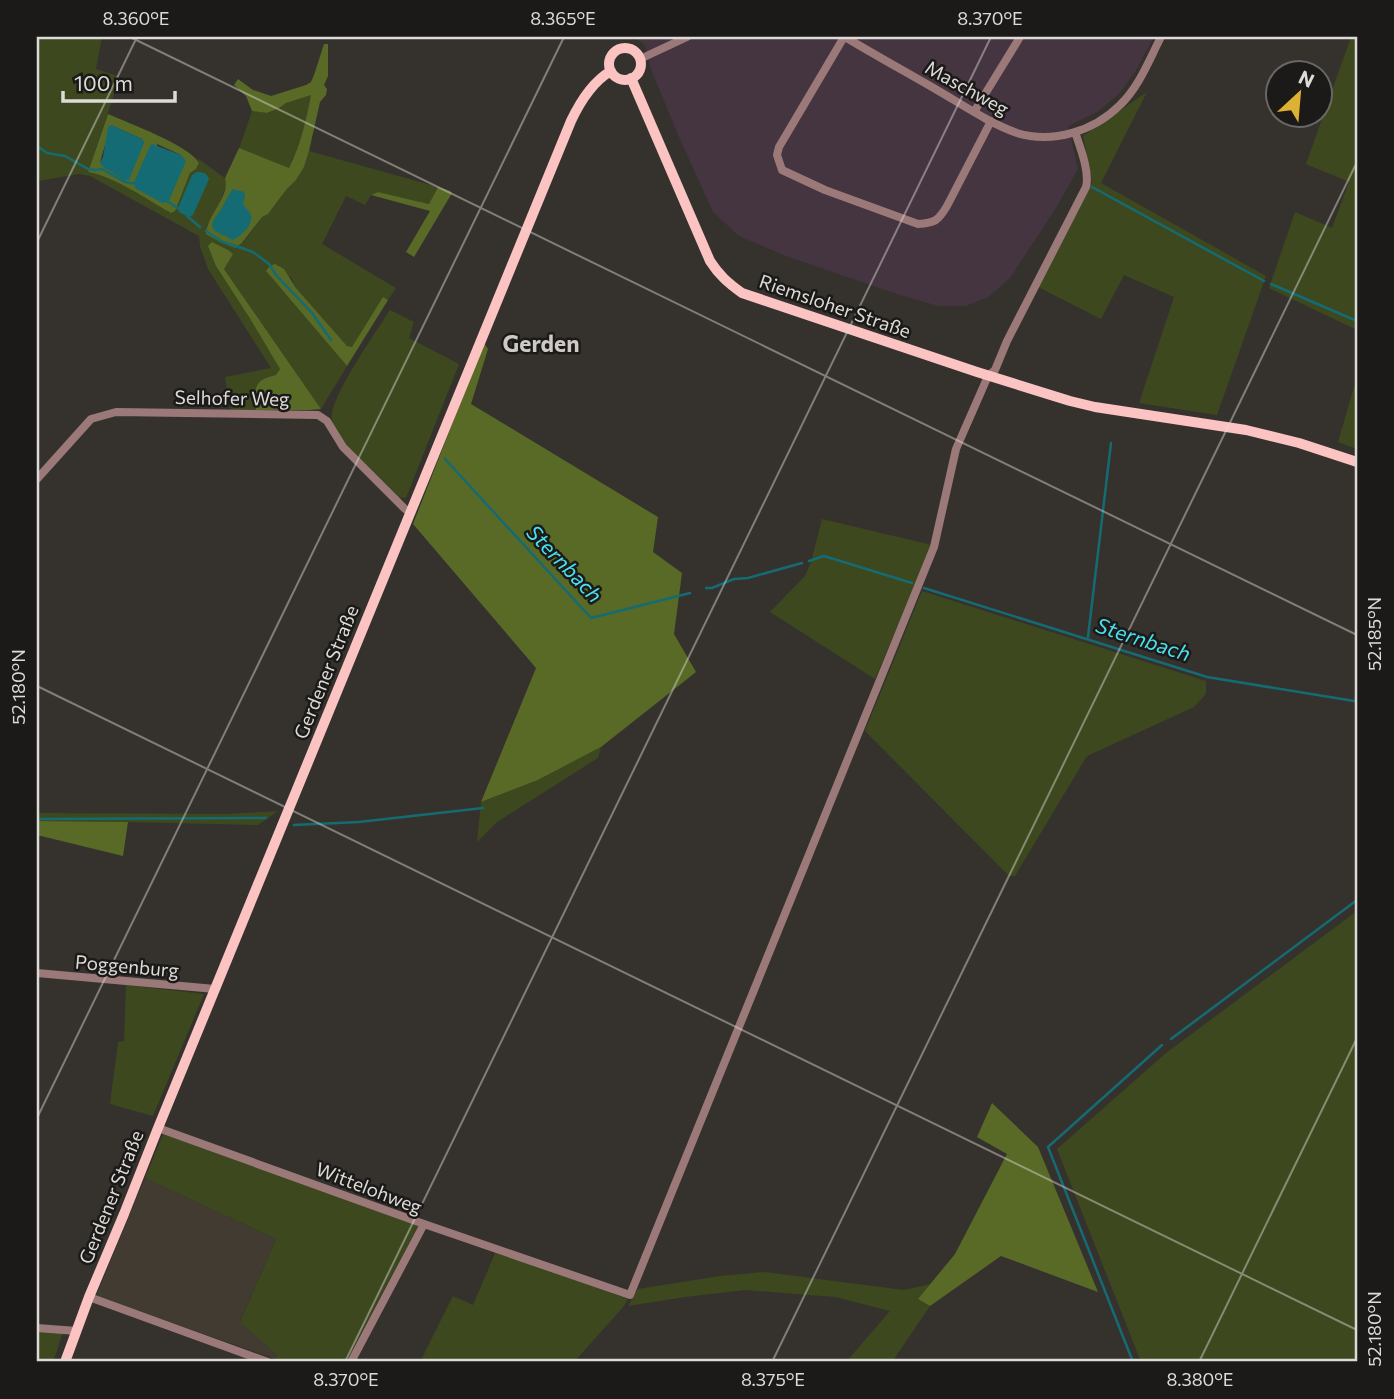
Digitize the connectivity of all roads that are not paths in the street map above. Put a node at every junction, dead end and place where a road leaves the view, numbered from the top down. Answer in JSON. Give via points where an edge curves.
{"nodes":[{"id":1,"x":687,"y":37,"type":"edge"},
{"id":2,"x":844,"y":37,"type":"edge"},
{"id":3,"x":1020,"y":37,"type":"edge"},
{"id":4,"x":1161,"y":37,"type":"edge"},
{"id":5,"x":640,"y":59,"type":"junction"},
{"id":6,"x":611,"y":71,"type":"junction"},
{"id":7,"x":631,"y":78,"type":"junction"},
{"id":8,"x":974,"y":112,"type":"junction"},
{"id":9,"x":990,"y":121,"type":"junction"},
{"id":10,"x":1075,"y":132,"type":"junction"},
{"id":11,"x":988,"y":376,"type":"junction"},
{"id":12,"x":1357,"y":462,"type":"edge"},
{"id":13,"x":37,"y":479,"type":"edge"},
{"id":14,"x":411,"y":513,"type":"junction"},
{"id":15,"x":37,"y":973,"type":"edge"},
{"id":16,"x":215,"y":989,"type":"junction"},
{"id":17,"x":158,"y":1128,"type":"junction"},
{"id":18,"x":424,"y":1224,"type":"junction"},
{"id":19,"x":89,"y":1297,"type":"junction"},
{"id":20,"x":37,"y":1328,"type":"edge"},
{"id":21,"x":77,"y":1331,"type":"junction"},
{"id":22,"x":65,"y":1362,"type":"edge"},
{"id":23,"x":268,"y":1362,"type":"edge"},
{"id":24,"x":351,"y":1362,"type":"edge"}],
"edges":[{"from":1,"to":5,"type":"street"},
{"from":2,"to":8,"type":"street","name":"Maschweg"},
{"from":2,"to":9,"type":"street","via":[[779,147],[782,170],[918,224],[929,223],[939,219],[947,206]]},
{"from":3,"to":8,"type":"street"},
{"from":4,"to":10,"type":"street","name":"Maschweg","via":[[1121,104],[1109,116]]},
{"from":5,"to":6,"type":"main road","via":[[635,51],[615,44]]},
{"from":5,"to":7,"type":"main road","via":[[639,72]]},
{"from":6,"to":7,"type":"main road","via":[[622,80]]},
{"from":6,"to":14,"type":"main road","name":"Gerdener Straße","via":[[586,95],[571,121]]},
{"from":7,"to":11,"type":"main road","name":"Riemsloher Straße","via":[[710,261],[728,283],[757,299]]},
{"from":8,"to":9,"type":"street","name":"Maschweg"},
{"from":9,"to":10,"type":"street","name":"Maschweg","via":[[1031,136]]},
{"from":10,"to":11,"type":"street","via":[[1086,187]]},
{"from":11,"to":12,"type":"main road","name":"Riemsloher Straße","via":[[1095,407],[1246,430]]},
{"from":11,"to":18,"type":"street","via":[[956,449],[934,547],[629,1295]]},
{"from":13,"to":14,"type":"street","name":"Selhofer Weg","via":[[92,419],[116,412],[317,415]]},
{"from":14,"to":16,"type":"main road","name":"Gerdener Straße"},
{"from":15,"to":16,"type":"street","name":"Poggenburg"},
{"from":16,"to":17,"type":"main road","name":"Gerdener Straße"},
{"from":17,"to":18,"type":"street","name":"Wittelohweg"},
{"from":17,"to":19,"type":"main road","name":"Gerdener Straße"},
{"from":18,"to":24,"type":"street","name":"Wittelohweg"},
{"from":19,"to":21,"type":"main road","name":"Gerdener Straße"},
{"from":19,"to":23,"type":"street"},
{"from":20,"to":21,"type":"street"},
{"from":21,"to":22,"type":"main road","name":"Gerdener Straße"}]}
